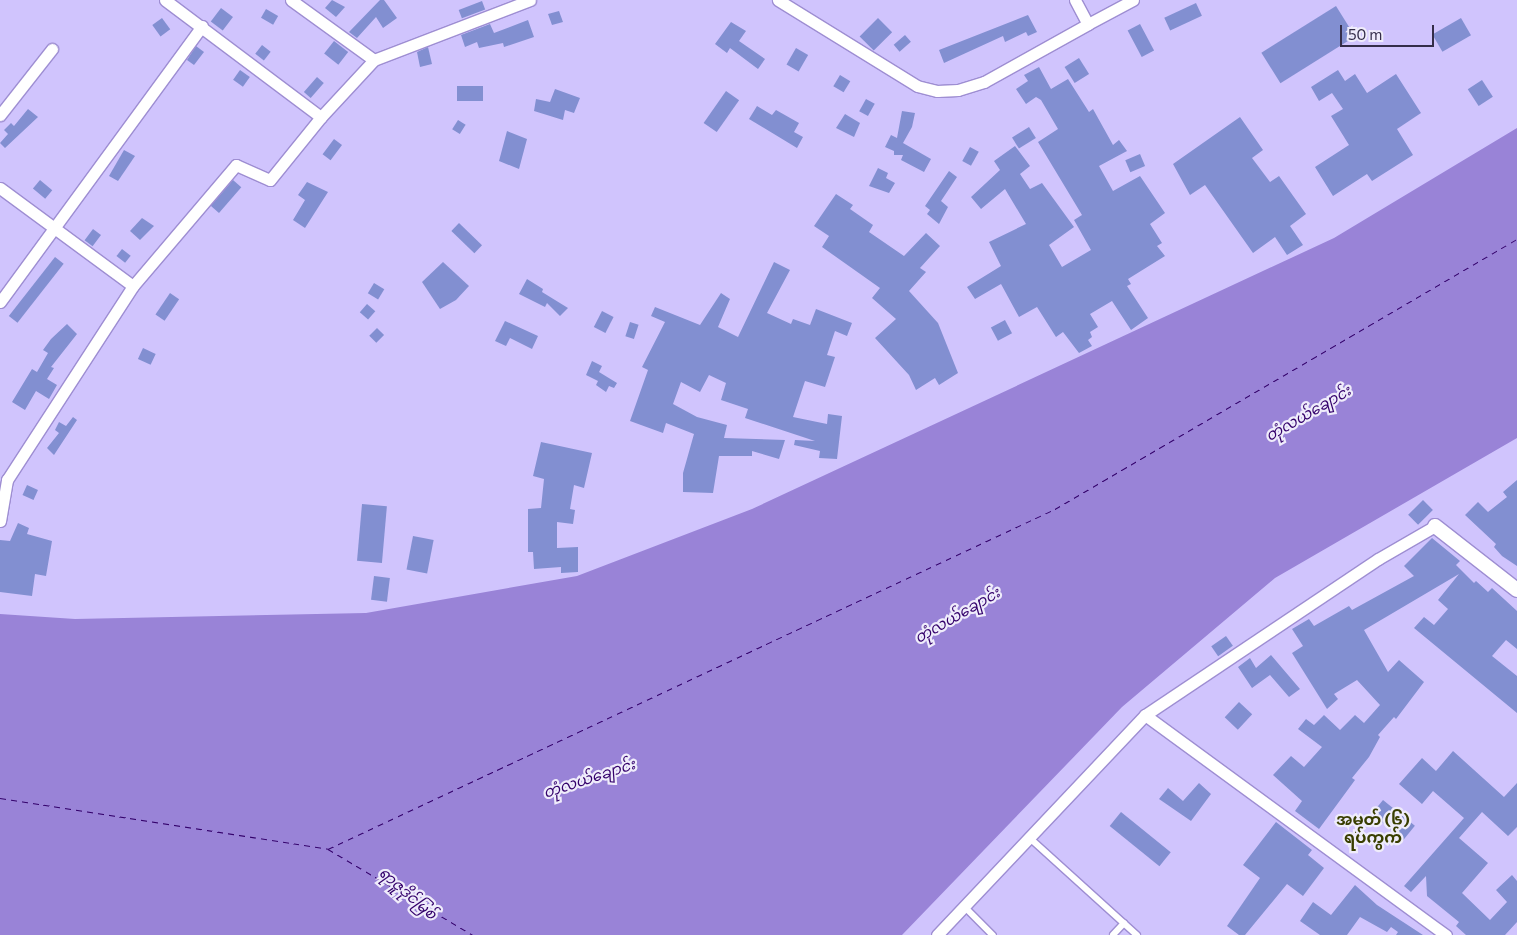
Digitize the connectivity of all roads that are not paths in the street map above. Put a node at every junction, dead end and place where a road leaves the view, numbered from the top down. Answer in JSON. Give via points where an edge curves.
{"nodes":[{"id":1,"x":165,"y":0,"type":"edge"},
{"id":2,"x":291,"y":0,"type":"edge"},
{"id":3,"x":530,"y":0,"type":"edge"},
{"id":4,"x":778,"y":0,"type":"edge"},
{"id":5,"x":1076,"y":0,"type":"edge"},
{"id":6,"x":1133,"y":0,"type":"edge"},
{"id":7,"x":1088,"y":24,"type":"junction"},
{"id":8,"x":202,"y":26,"type":"junction"},
{"id":9,"x":52,"y":49,"type":"dead end"},
{"id":10,"x":374,"y":60,"type":"junction"},
{"id":11,"x":0,"y":115,"type":"edge"},
{"id":12,"x":321,"y":117,"type":"junction"},
{"id":13,"x":0,"y":188,"type":"edge"},
{"id":14,"x":52,"y":227,"type":"junction"},
{"id":15,"x":133,"y":286,"type":"junction"},
{"id":16,"x":0,"y":302,"type":"edge"},
{"id":17,"x":0,"y":521,"type":"edge"},
{"id":18,"x":1435,"y":526,"type":"joint"},
{"id":19,"x":1517,"y":590,"type":"edge"},
{"id":20,"x":1146,"y":715,"type":"junction"},
{"id":21,"x":1029,"y":837,"type":"junction"},
{"id":22,"x":964,"y":906,"type":"junction"},
{"id":23,"x":1124,"y":923,"type":"junction"},
{"id":24,"x":937,"y":935,"type":"edge"},
{"id":25,"x":993,"y":935,"type":"edge"},
{"id":26,"x":1112,"y":935,"type":"edge"},
{"id":27,"x":1137,"y":935,"type":"edge"},
{"id":28,"x":1446,"y":935,"type":"edge"}],
"edges":[{"from":1,"to":8,"type":"street"},
{"from":2,"to":10,"type":"street"},
{"from":3,"to":10,"type":"street"},
{"from":4,"to":7,"type":"street","via":[[917,86],[937,91],[958,90],[984,82]]},
{"from":5,"to":7,"type":"street"},
{"from":6,"to":7,"type":"street"},
{"from":8,"to":12,"type":"street"},
{"from":8,"to":14,"type":"street"},
{"from":9,"to":11,"type":"street"},
{"from":10,"to":12,"type":"street"},
{"from":12,"to":15,"type":"street","via":[[270,180],[236,165]]},
{"from":13,"to":14,"type":"street"},
{"from":14,"to":15,"type":"street"},
{"from":14,"to":16,"type":"street"},
{"from":15,"to":17,"type":"street","via":[[7,480]]},
{"from":18,"to":19,"type":"street"},
{"from":18,"to":20,"type":"street","via":[[1378,558]]},
{"from":20,"to":21,"type":"street"},
{"from":20,"to":28,"type":"street"},
{"from":21,"to":22,"type":"street"},
{"from":21,"to":23,"type":"lane"},
{"from":22,"to":24,"type":"street"},
{"from":22,"to":25,"type":"lane"},
{"from":23,"to":26,"type":"lane"},
{"from":23,"to":27,"type":"lane"}]}
